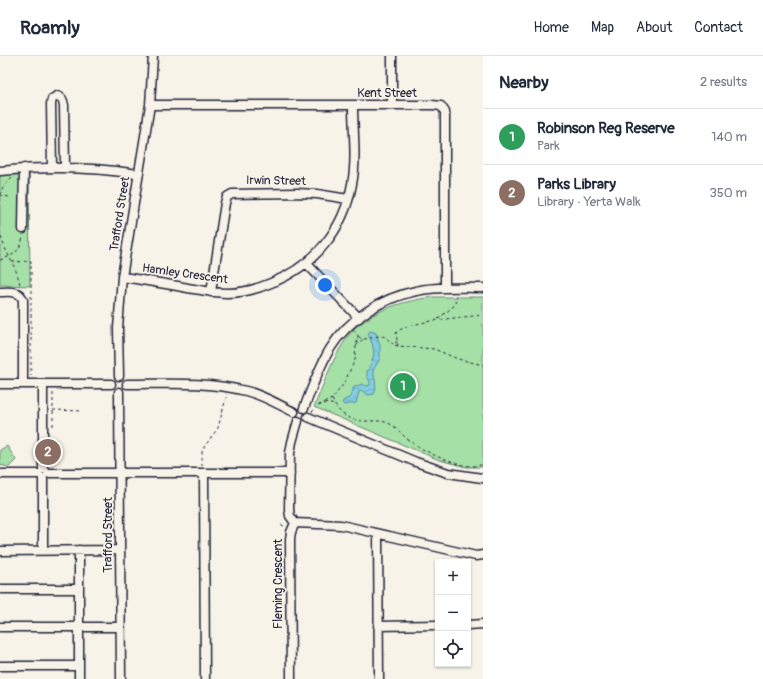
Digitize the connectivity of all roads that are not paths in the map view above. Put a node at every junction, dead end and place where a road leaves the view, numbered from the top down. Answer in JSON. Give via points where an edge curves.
{"nodes":[{"id":1,"x":153,"y":56,"type":"edge"},
{"id":2,"x":392,"y":56,"type":"edge"},
{"id":3,"x":150,"y":105,"type":"junction"},
{"id":4,"x":353,"y":106,"type":"junction"},
{"id":5,"x":392,"y":106,"type":"junction"},
{"id":6,"x":52,"y":168,"type":"junction"},
{"id":7,"x":65,"y":168,"type":"junction"},
{"id":8,"x":0,"y":171,"type":"edge"},
{"id":9,"x":24,"y":172,"type":"junction"},
{"id":10,"x":138,"y":174,"type":"junction"},
{"id":11,"x":348,"y":199,"type":"junction"},
{"id":12,"x":23,"y":228,"type":"road end"},
{"id":13,"x":306,"y":263,"type":"junction"},
{"id":14,"x":122,"y":277,"type":"junction"},
{"id":15,"x":445,"y":288,"type":"junction"},
{"id":16,"x":483,"y":288,"type":"edge"},
{"id":17,"x":0,"y":292,"type":"edge"},
{"id":18,"x":211,"y":292,"type":"junction"},
{"id":19,"x":359,"y":318,"type":"junction"},
{"id":20,"x":119,"y":376,"type":"junction"},
{"id":21,"x":0,"y":384,"type":"edge"},
{"id":22,"x":23,"y":384,"type":"junction"},
{"id":23,"x":43,"y":384,"type":"junction"},
{"id":24,"x":111,"y":384,"type":"junction"},
{"id":25,"x":127,"y":384,"type":"junction"},
{"id":26,"x":119,"y":392,"type":"junction"},
{"id":27,"x":304,"y":408,"type":"junction"},
{"id":28,"x":294,"y":412,"type":"junction"},
{"id":29,"x":310,"y":415,"type":"junction"},
{"id":30,"x":298,"y":421,"type":"junction"},
{"id":31,"x":120,"y":473,"type":"junction"},
{"id":32,"x":203,"y":473,"type":"junction"},
{"id":33,"x":290,"y":473,"type":"junction"},
{"id":34,"x":0,"y":474,"type":"edge"},
{"id":35,"x":43,"y":474,"type":"junction"},
{"id":36,"x":483,"y":479,"type":"edge"},
{"id":37,"x":292,"y":524,"type":"junction"},
{"id":38,"x":378,"y":534,"type":"junction"},
{"id":39,"x":43,"y":550,"type":"junction"},
{"id":40,"x":79,"y":550,"type":"junction"},
{"id":41,"x":120,"y":550,"type":"junction"},
{"id":42,"x":0,"y":551,"type":"edge"},
{"id":43,"x":483,"y":555,"type":"edge"},
{"id":44,"x":0,"y":589,"type":"edge"},
{"id":45,"x":79,"y":589,"type":"junction"},
{"id":46,"x":471,"y":624,"type":"edge"},
{"id":47,"x":483,"y":624,"type":"edge"},
{"id":48,"x":435,"y":625,"type":"edge"},
{"id":49,"x":378,"y":626,"type":"junction"},
{"id":50,"x":0,"y":627,"type":"edge"},
{"id":51,"x":79,"y":627,"type":"junction"},
{"id":52,"x":120,"y":627,"type":"junction"},
{"id":53,"x":0,"y":666,"type":"edge"},
{"id":54,"x":79,"y":666,"type":"junction"},
{"id":55,"x":79,"y":679,"type":"edge"},
{"id":56,"x":121,"y":679,"type":"edge"},
{"id":57,"x":205,"y":679,"type":"edge"},
{"id":58,"x":291,"y":679,"type":"edge"},
{"id":59,"x":379,"y":679,"type":"edge"}],
"edges":[{"from":1,"to":3,"type":"street","name":"Trafford Street"},
{"from":2,"to":5,"type":"street"},
{"from":3,"to":4,"type":"street","name":"Kent Street"},
{"from":3,"to":10,"type":"street","name":"Trafford Street"},
{"from":4,"to":5,"type":"street","name":"Kent Street"},
{"from":4,"to":11,"type":"street","name":"Hamley Crescent","via":[[354,165]]},
{"from":5,"to":15,"type":"street","name":"Kent Street","via":[[441,106],[445,112]]},
{"from":6,"to":7,"type":"street"},
{"from":6,"to":7,"type":"street","via":[[52,99],[57,96],[64,104]]},
{"from":6,"to":9,"type":"street"},
{"from":7,"to":10,"type":"street"},
{"from":8,"to":9,"type":"street"},
{"from":9,"to":12,"type":"street","via":[[20,218]]},
{"from":10,"to":14,"type":"street","name":"Trafford Street"},
{"from":11,"to":13,"type":"street","name":"Hamley Crescent","via":[[346,210],[330,238]]},
{"from":11,"to":18,"type":"street","name":"Irwin Street","via":[[297,193],[232,194],[227,197]]},
{"from":13,"to":18,"type":"street","name":"Hamley Crescent","via":[[293,273],[244,292]]},
{"from":13,"to":19,"type":"street"},
{"from":14,"to":18,"type":"street","name":"Hamley Crescent"},
{"from":14,"to":20,"type":"street","name":"Trafford Street","via":[[118,328]]},
{"from":15,"to":16,"type":"street"},
{"from":15,"to":19,"type":"street","via":[[401,294]]},
{"from":17,"to":22,"type":"street","via":[[17,292],[22,296]]},
{"from":19,"to":27,"type":"street","via":[[349,325],[328,353]]},
{"from":20,"to":24,"type":"street","via":[[114,378]]},
{"from":20,"to":25,"type":"street","via":[[124,377]]},
{"from":21,"to":22,"type":"street"},
{"from":22,"to":23,"type":"street"},
{"from":23,"to":24,"type":"street"},
{"from":23,"to":35,"type":"street"},
{"from":24,"to":26,"type":"street","via":[[112,389]]},
{"from":25,"to":26,"type":"street","via":[[124,391]]},
{"from":25,"to":28,"type":"street","via":[[200,383],[248,392]]},
{"from":26,"to":31,"type":"street","name":"Trafford Street"},
{"from":27,"to":28,"type":"street","via":[[300,407]]},
{"from":27,"to":29,"type":"street"},
{"from":28,"to":30,"type":"street"},
{"from":29,"to":30,"type":"street","via":[[305,421]]},
{"from":29,"to":36,"type":"street","via":[[416,462],[448,473]]},
{"from":30,"to":33,"type":"street","name":"Fleming Crescent","via":[[292,442]]},
{"from":31,"to":32,"type":"street"},
{"from":31,"to":35,"type":"street"},
{"from":31,"to":41,"type":"street","name":"Trafford Street"},
{"from":32,"to":33,"type":"street"},
{"from":32,"to":57,"type":"street"},
{"from":33,"to":37,"type":"street","name":"Fleming Crescent"},
{"from":34,"to":35,"type":"street"},
{"from":35,"to":39,"type":"street"},
{"from":37,"to":38,"type":"street","via":[[341,525]]},
{"from":37,"to":58,"type":"street","name":"Fleming Crescent"},
{"from":38,"to":43,"type":"street","via":[[476,556]]},
{"from":38,"to":49,"type":"street"},
{"from":39,"to":40,"type":"street"},
{"from":39,"to":42,"type":"street"},
{"from":40,"to":41,"type":"street"},
{"from":40,"to":45,"type":"street"},
{"from":41,"to":52,"type":"street","name":"Trafford Street"},
{"from":44,"to":45,"type":"street"},
{"from":45,"to":51,"type":"street"},
{"from":46,"to":47,"type":"street"},
{"from":48,"to":49,"type":"street"},
{"from":49,"to":59,"type":"street"},
{"from":50,"to":51,"type":"street"},
{"from":51,"to":52,"type":"street"},
{"from":51,"to":54,"type":"street"},
{"from":52,"to":56,"type":"street","name":"Trafford Street"},
{"from":53,"to":54,"type":"street"},
{"from":54,"to":55,"type":"street"}]}
